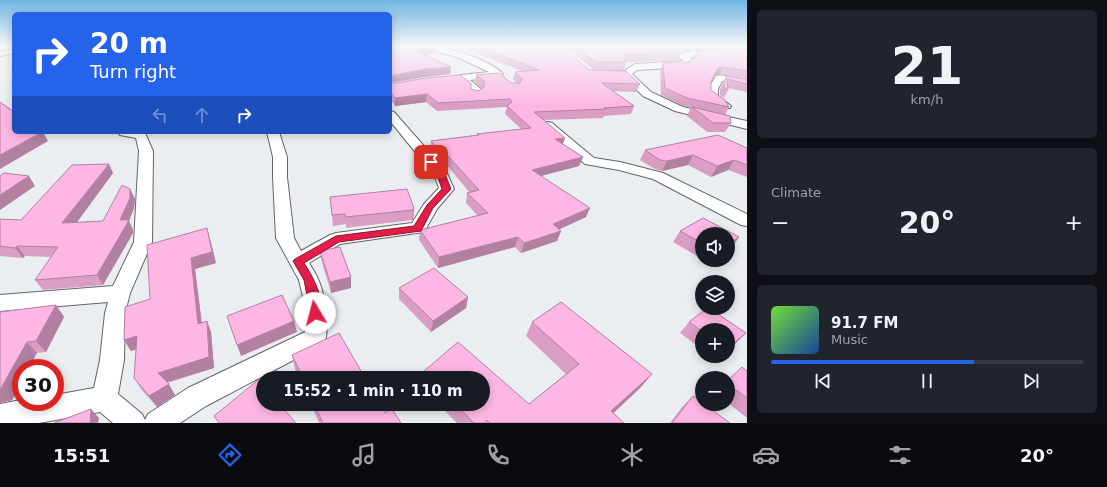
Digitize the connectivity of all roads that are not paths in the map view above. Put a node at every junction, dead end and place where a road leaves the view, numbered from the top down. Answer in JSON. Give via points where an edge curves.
{"nodes":[{"id":1,"x":484,"y":66,"type":"edge"},
{"id":2,"x":656,"y":66,"type":"edge"},
{"id":3,"x":598,"y":74,"type":"edge"},
{"id":4,"x":626,"y":74,"type":"junction"},
{"id":5,"x":747,"y":83,"type":"edge"},
{"id":6,"x":476,"y":95,"type":"edge"},
{"id":7,"x":392,"y":116,"type":"edge"},
{"id":8,"x":545,"y":124,"type":"edge"},
{"id":9,"x":742,"y":124,"type":"edge"},
{"id":10,"x":138,"y":134,"type":"edge"},
{"id":11,"x":274,"y":134,"type":"edge"},
{"id":12,"x":747,"y":221,"type":"edge"},
{"id":13,"x":298,"y":261,"type":"junction"},
{"id":14,"x":120,"y":293,"type":"junction"},
{"id":15,"x":0,"y":303,"type":"edge"},
{"id":16,"x":104,"y":399,"type":"junction"},
{"id":17,"x":0,"y":417,"type":"edge"},
{"id":18,"x":133,"y":423,"type":"edge"},
{"id":19,"x":157,"y":423,"type":"edge"}],
"edges":[{"from":1,"to":6,"type":"street","via":[[501,76],[457,79],[476,89]]},
{"from":2,"to":4,"type":"street","via":[[635,67]]},
{"from":3,"to":4,"type":"street"},
{"from":4,"to":9,"type":"street","via":[[647,94],[662,102]]},
{"from":5,"to":9,"type":"street","via":[[719,78],[713,90],[713,97],[726,105]]},
{"from":7,"to":13,"type":"street","via":[[441,174],[446,189],[430,207],[418,228],[336,239]]},
{"from":8,"to":12,"type":"street","via":[[590,161],[658,176]]},
{"from":10,"to":14,"type":"street","via":[[146,151],[143,242]]},
{"from":11,"to":13,"type":"street","via":[[280,157],[285,238]]},
{"from":13,"to":19,"type":"street","via":[[309,280],[314,301],[316,337],[197,398]]},
{"from":14,"to":15,"type":"street"},
{"from":14,"to":16,"type":"street","via":[[115,313],[112,360]]},
{"from":16,"to":17,"type":"street"},
{"from":16,"to":18,"type":"street"}]}
